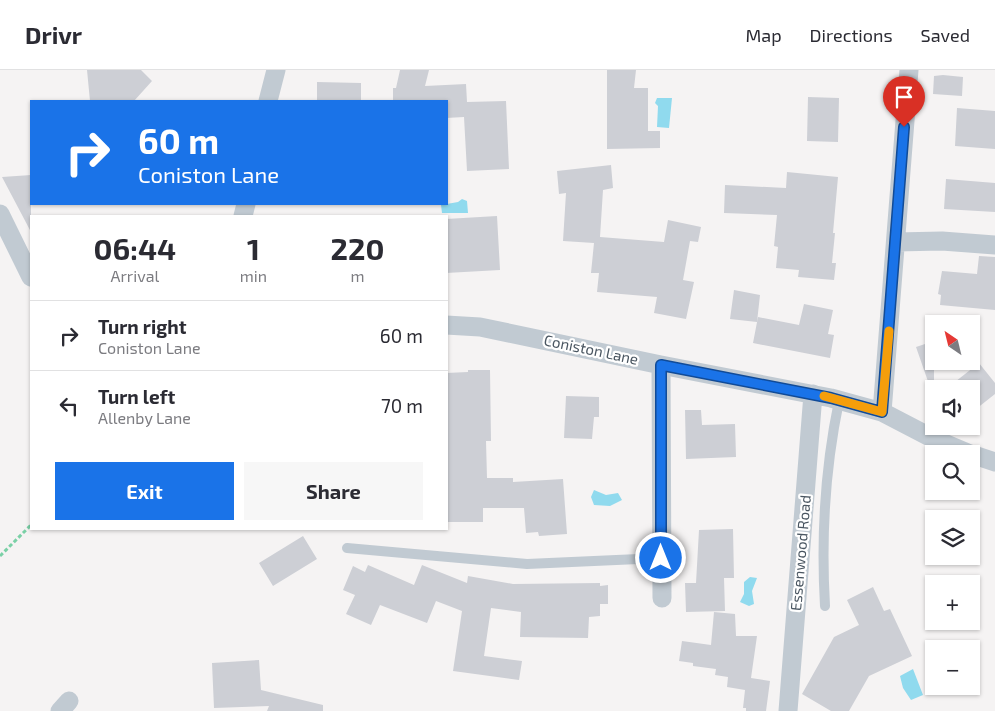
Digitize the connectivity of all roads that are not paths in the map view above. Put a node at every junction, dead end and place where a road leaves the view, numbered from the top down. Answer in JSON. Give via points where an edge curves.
{"nodes":[{"id":1,"x":276,"y":70,"type":"edge"},
{"id":2,"x":909,"y":70,"type":"edge"},
{"id":3,"x":268,"y":100,"type":"edge"},
{"id":4,"x":0,"y":214,"type":"edge"},
{"id":5,"x":896,"y":242,"type":"junction"},
{"id":6,"x":995,"y":245,"type":"edge"},
{"id":7,"x":30,"y":275,"type":"edge"},
{"id":8,"x":448,"y":325,"type":"edge"},
{"id":9,"x":661,"y":365,"type":"junction"},
{"id":10,"x":813,"y":394,"type":"junction"},
{"id":11,"x":839,"y":400,"type":"junction"},
{"id":12,"x":882,"y":412,"type":"junction"},
{"id":13,"x":949,"y":445,"type":"edge"},
{"id":14,"x":980,"y":457,"type":"edge"},
{"id":15,"x":995,"y":462,"type":"edge"},
{"id":16,"x":347,"y":548,"type":"dead end"},
{"id":17,"x":661,"y":558,"type":"junction"},
{"id":18,"x":662,"y":598,"type":"dead end"},
{"id":19,"x":825,"y":606,"type":"dead end"},
{"id":20,"x":788,"y":711,"type":"edge"}],
"edges":[{"from":1,"to":3,"type":"street"},
{"from":2,"to":5,"type":"street"},
{"from":4,"to":7,"type":"street"},
{"from":5,"to":6,"type":"street"},
{"from":5,"to":12,"type":"street"},
{"from":8,"to":9,"type":"street","name":"Coniston Lane","via":[[480,327]]},
{"from":9,"to":10,"type":"street","name":"Coniston Lane"},
{"from":9,"to":17,"type":"street"},
{"from":10,"to":11,"type":"street","name":"Coniston Lane"},
{"from":10,"to":20,"type":"street","name":"Essenwood Road"},
{"from":11,"to":12,"type":"street","name":"Coniston Lane"},
{"from":11,"to":19,"type":"lane","via":[[829,454],[822,557]]},
{"from":12,"to":13,"type":"street","name":"Coniston Lane"},
{"from":14,"to":15,"type":"street","name":"Coniston Lane"},
{"from":16,"to":17,"type":"lane","via":[[527,564]]},
{"from":17,"to":18,"type":"street"}]}
